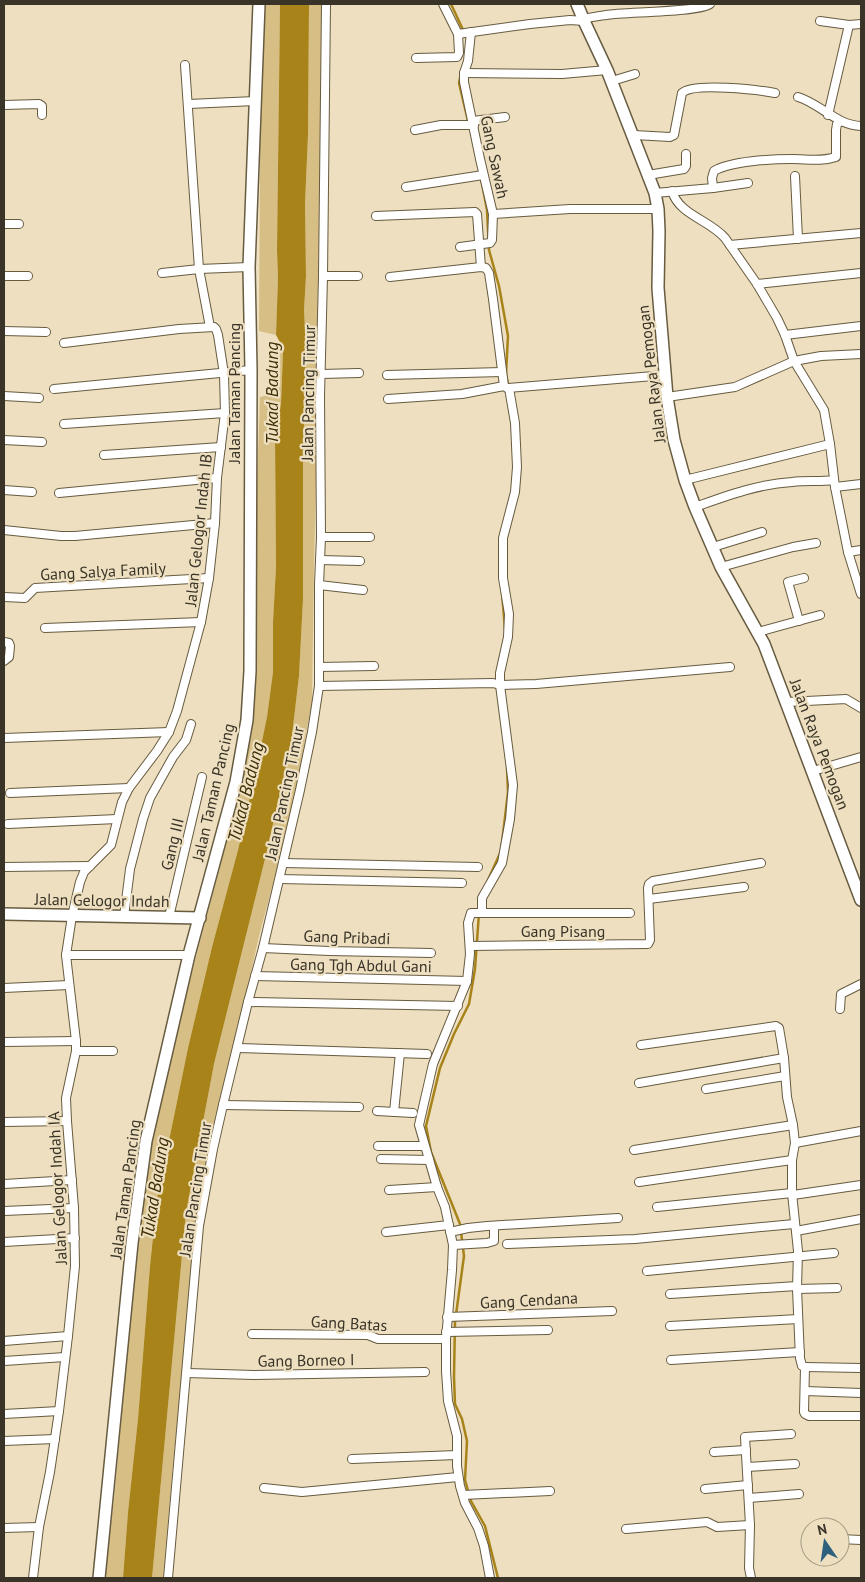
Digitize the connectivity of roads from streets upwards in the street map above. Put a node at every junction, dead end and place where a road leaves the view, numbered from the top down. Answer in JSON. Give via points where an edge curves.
{"nodes":[{"id":1,"x":259,"y":4,"type":"edge"},
{"id":2,"x":326,"y":4,"type":"edge"},
{"id":3,"x":443,"y":4,"type":"edge"},
{"id":4,"x":578,"y":4,"type":"edge"},
{"id":5,"x":710,"y":4,"type":"edge"},
{"id":6,"x":584,"y":20,"type":"junction"},
{"id":7,"x":820,"y":21,"type":"dead end"},
{"id":8,"x":861,"y":24,"type":"edge"},
{"id":9,"x":849,"y":25,"type":"junction"},
{"id":10,"x":465,"y":33,"type":"junction"},
{"id":11,"x":416,"y":58,"type":"dead end"},
{"id":12,"x":185,"y":65,"type":"dead end"},
{"id":13,"x":607,"y":70,"type":"junction"},
{"id":14,"x":464,"y":73,"type":"junction"},
{"id":15,"x":635,"y":74,"type":"dead end"},
{"id":16,"x":612,"y":81,"type":"junction"},
{"id":17,"x":776,"y":93,"type":"dead end"},
{"id":18,"x":798,"y":97,"type":"dead end"},
{"id":19,"x":255,"y":102,"type":"junction"},
{"id":20,"x":189,"y":104,"type":"junction"},
{"id":21,"x":4,"y":105,"type":"edge"},
{"id":22,"x":42,"y":115,"type":"dead end"},
{"id":23,"x":828,"y":115,"type":"junction"},
{"id":24,"x":505,"y":117,"type":"dead end"},
{"id":25,"x":840,"y":122,"type":"junction"},
{"id":26,"x":470,"y":124,"type":"junction"},
{"id":27,"x":861,"y":126,"type":"edge"},
{"id":28,"x":415,"y":130,"type":"dead end"},
{"id":29,"x":634,"y":135,"type":"junction"},
{"id":30,"x":686,"y":154,"type":"dead end"},
{"id":31,"x":482,"y":175,"type":"junction"},
{"id":32,"x":648,"y":175,"type":"junction"},
{"id":33,"x":795,"y":176,"type":"dead end"},
{"id":34,"x":748,"y":183,"type":"dead end"},
{"id":35,"x":406,"y":187,"type":"dead end"},
{"id":36,"x":713,"y":188,"type":"junction"},
{"id":37,"x":670,"y":191,"type":"junction"},
{"id":38,"x":658,"y":193,"type":"junction"},
{"id":39,"x":658,"y":209,"type":"junction"},
{"id":40,"x":493,"y":214,"type":"junction"},
{"id":41,"x":376,"y":216,"type":"dead end"},
{"id":42,"x":4,"y":224,"type":"edge"},
{"id":43,"x":19,"y":224,"type":"dead end"},
{"id":44,"x":861,"y":233,"type":"edge"},
{"id":45,"x":798,"y":239,"type":"junction"},
{"id":46,"x":485,"y":243,"type":"junction"},
{"id":47,"x":730,"y":245,"type":"junction"},
{"id":48,"x":460,"y":247,"type":"dead end"},
{"id":49,"x":249,"y":267,"type":"junction"},
{"id":50,"x":481,"y":267,"type":"junction"},
{"id":51,"x":198,"y":269,"type":"junction"},
{"id":52,"x":162,"y":273,"type":"dead end"},
{"id":53,"x":861,"y":273,"type":"edge"},
{"id":54,"x":4,"y":276,"type":"edge"},
{"id":55,"x":28,"y":276,"type":"dead end"},
{"id":56,"x":323,"y":276,"type":"junction"},
{"id":57,"x":358,"y":276,"type":"dead end"},
{"id":58,"x":390,"y":277,"type":"dead end"},
{"id":59,"x":757,"y":284,"type":"junction"},
{"id":60,"x":861,"y":326,"type":"edge"},
{"id":61,"x":210,"y":327,"type":"junction"},
{"id":62,"x":4,"y":331,"type":"edge"},
{"id":63,"x":46,"y":332,"type":"dead end"},
{"id":64,"x":785,"y":335,"type":"junction"},
{"id":65,"x":64,"y":343,"type":"dead end"},
{"id":66,"x":861,"y":354,"type":"edge"},
{"id":67,"x":794,"y":361,"type":"junction"},
{"id":68,"x":251,"y":370,"type":"junction"},
{"id":69,"x":359,"y":372,"type":"dead end"},
{"id":70,"x":502,"y":372,"type":"junction"},
{"id":71,"x":224,"y":374,"type":"junction"},
{"id":72,"x":321,"y":374,"type":"junction"},
{"id":73,"x":387,"y":375,"type":"dead end"},
{"id":74,"x":666,"y":375,"type":"junction"},
{"id":75,"x":507,"y":387,"type":"junction"},
{"id":76,"x":54,"y":389,"type":"dead end"},
{"id":77,"x":4,"y":396,"type":"edge"},
{"id":78,"x":668,"y":397,"type":"junction"},
{"id":79,"x":39,"y":398,"type":"dead end"},
{"id":80,"x":388,"y":399,"type":"dead end"},
{"id":81,"x":225,"y":413,"type":"junction"},
{"id":82,"x":64,"y":424,"type":"dead end"},
{"id":83,"x":4,"y":440,"type":"edge"},
{"id":84,"x":42,"y":442,"type":"dead end"},
{"id":85,"x":826,"y":445,"type":"junction"},
{"id":86,"x":221,"y":447,"type":"junction"},
{"id":87,"x":104,"y":455,"type":"dead end"},
{"id":88,"x":217,"y":478,"type":"junction"},
{"id":89,"x":684,"y":480,"type":"junction"},
{"id":90,"x":831,"y":482,"type":"junction"},
{"id":91,"x":861,"y":484,"type":"edge"},
{"id":92,"x":4,"y":490,"type":"edge"},
{"id":93,"x":32,"y":492,"type":"dead end"},
{"id":94,"x":59,"y":493,"type":"dead end"},
{"id":95,"x":694,"y":507,"type":"junction"},
{"id":96,"x":215,"y":523,"type":"junction"},
{"id":97,"x":4,"y":530,"type":"edge"},
{"id":98,"x":762,"y":532,"type":"dead end"},
{"id":99,"x":321,"y":537,"type":"junction"},
{"id":100,"x":370,"y":537,"type":"dead end"},
{"id":101,"x":816,"y":543,"type":"dead end"},
{"id":102,"x":712,"y":547,"type":"junction"},
{"id":103,"x":861,"y":550,"type":"edge"},
{"id":104,"x":848,"y":552,"type":"junction"},
{"id":105,"x":320,"y":560,"type":"junction"},
{"id":106,"x":360,"y":561,"type":"dead end"},
{"id":107,"x":721,"y":567,"type":"junction"},
{"id":108,"x":209,"y":578,"type":"junction"},
{"id":109,"x":804,"y":578,"type":"dead end"},
{"id":110,"x":859,"y":580,"type":"edge"},
{"id":111,"x":319,"y":585,"type":"junction"},
{"id":112,"x":363,"y":590,"type":"dead end"},
{"id":113,"x":861,"y":594,"type":"edge"},
{"id":114,"x":4,"y":598,"type":"edge"},
{"id":115,"x":820,"y":615,"type":"dead end"},
{"id":116,"x":799,"y":621,"type":"junction"},
{"id":117,"x":201,"y":622,"type":"junction"},
{"id":118,"x":45,"y":628,"type":"dead end"},
{"id":119,"x":758,"y":632,"type":"junction"},
{"id":120,"x":4,"y":642,"type":"edge"},
{"id":121,"x":4,"y":661,"type":"edge"},
{"id":122,"x":374,"y":666,"type":"dead end"},
{"id":123,"x":319,"y":667,"type":"junction"},
{"id":124,"x":730,"y":667,"type":"dead end"},
{"id":125,"x":497,"y":684,"type":"junction"},
{"id":126,"x":319,"y":686,"type":"junction"},
{"id":127,"x":787,"y":702,"type":"junction"},
{"id":128,"x":861,"y":708,"type":"edge"},
{"id":129,"x":191,"y":724,"type":"dead end"},
{"id":130,"x":169,"y":732,"type":"junction"},
{"id":131,"x":4,"y":738,"type":"edge"},
{"id":132,"x":861,"y":756,"type":"edge"},
{"id":133,"x":813,"y":771,"type":"junction"},
{"id":134,"x":202,"y":777,"type":"dead end"},
{"id":135,"x":129,"y":788,"type":"junction"},
{"id":136,"x":10,"y":793,"type":"dead end"},
{"id":137,"x":118,"y":818,"type":"junction"},
{"id":138,"x":8,"y":824,"type":"dead end"},
{"id":139,"x":284,"y":862,"type":"junction"},
{"id":140,"x":760,"y":863,"type":"dead end"},
{"id":141,"x":90,"y":866,"type":"junction"},
{"id":142,"x":478,"y":866,"type":"dead end"},
{"id":143,"x":4,"y":867,"type":"edge"},
{"id":144,"x":857,"y":875,"type":"edge"},
{"id":145,"x":280,"y":879,"type":"junction"},
{"id":146,"x":462,"y":883,"type":"dead end"},
{"id":147,"x":744,"y":886,"type":"dead end"},
{"id":148,"x":649,"y":899,"type":"junction"},
{"id":149,"x":861,"y":900,"type":"edge"},
{"id":150,"x":478,"y":913,"type":"junction"},
{"id":151,"x":630,"y":913,"type":"dead end"},
{"id":152,"x":4,"y":914,"type":"edge"},
{"id":153,"x":72,"y":916,"type":"junction"},
{"id":154,"x":124,"y":917,"type":"junction"},
{"id":155,"x":169,"y":918,"type":"junction"},
{"id":156,"x":200,"y":918,"type":"junction"},
{"id":157,"x":474,"y":946,"type":"junction"},
{"id":158,"x":263,"y":948,"type":"junction"},
{"id":159,"x":430,"y":953,"type":"dead end"},
{"id":160,"x":66,"y":955,"type":"junction"},
{"id":161,"x":189,"y":955,"type":"junction"},
{"id":162,"x":255,"y":976,"type":"junction"},
{"id":163,"x":467,"y":981,"type":"junction"},
{"id":164,"x":861,"y":984,"type":"edge"},
{"id":165,"x":69,"y":985,"type":"junction"},
{"id":166,"x":4,"y":988,"type":"edge"},
{"id":167,"x":248,"y":1002,"type":"junction"},
{"id":168,"x":458,"y":1006,"type":"junction"},
{"id":169,"x":840,"y":1009,"type":"dead end"},
{"id":170,"x":76,"y":1041,"type":"junction"},
{"id":171,"x":4,"y":1042,"type":"edge"},
{"id":172,"x":641,"y":1045,"type":"dead end"},
{"id":173,"x":236,"y":1048,"type":"junction"},
{"id":174,"x":113,"y":1051,"type":"dead end"},
{"id":175,"x":76,"y":1052,"type":"junction"},
{"id":176,"x":400,"y":1053,"type":"junction"},
{"id":177,"x":427,"y":1054,"type":"dead end"},
{"id":178,"x":784,"y":1058,"type":"junction"},
{"id":179,"x":785,"y":1076,"type":"junction"},
{"id":180,"x":639,"y":1083,"type":"dead end"},
{"id":181,"x":706,"y":1089,"type":"dead end"},
{"id":182,"x":223,"y":1105,"type":"junction"},
{"id":183,"x":359,"y":1107,"type":"dead end"},
{"id":184,"x":377,"y":1111,"type":"dead end"},
{"id":185,"x":394,"y":1112,"type":"junction"},
{"id":186,"x":413,"y":1113,"type":"dead end"},
{"id":187,"x":67,"y":1120,"type":"junction"},
{"id":188,"x":4,"y":1122,"type":"edge"},
{"id":189,"x":793,"y":1125,"type":"junction"},
{"id":190,"x":861,"y":1131,"type":"edge"},
{"id":191,"x":795,"y":1143,"type":"junction"},
{"id":192,"x":378,"y":1146,"type":"dead end"},
{"id":193,"x":424,"y":1146,"type":"junction"},
{"id":194,"x":634,"y":1150,"type":"dead end"},
{"id":195,"x":381,"y":1159,"type":"dead end"},
{"id":196,"x":429,"y":1160,"type":"junction"},
{"id":197,"x":792,"y":1160,"type":"junction"},
{"id":198,"x":72,"y":1180,"type":"junction"},
{"id":199,"x":639,"y":1182,"type":"dead end"},
{"id":200,"x":4,"y":1184,"type":"edge"},
{"id":201,"x":861,"y":1185,"type":"edge"},
{"id":202,"x":437,"y":1187,"type":"junction"},
{"id":203,"x":389,"y":1190,"type":"dead end"},
{"id":204,"x":792,"y":1194,"type":"junction"},
{"id":205,"x":658,"y":1207,"type":"dead end"},
{"id":206,"x":74,"y":1208,"type":"junction"},
{"id":207,"x":4,"y":1211,"type":"edge"},
{"id":208,"x":618,"y":1218,"type":"dead end"},
{"id":209,"x":861,"y":1219,"type":"edge"},
{"id":210,"x":494,"y":1226,"type":"junction"},
{"id":211,"x":795,"y":1227,"type":"junction"},
{"id":212,"x":451,"y":1230,"type":"junction"},
{"id":213,"x":386,"y":1232,"type":"dead end"},
{"id":214,"x":75,"y":1238,"type":"junction"},
{"id":215,"x":4,"y":1242,"type":"edge"},
{"id":216,"x":454,"y":1244,"type":"junction"},
{"id":217,"x":507,"y":1244,"type":"dead end"},
{"id":218,"x":834,"y":1253,"type":"dead end"},
{"id":219,"x":798,"y":1256,"type":"junction"},
{"id":220,"x":647,"y":1271,"type":"dead end"},
{"id":221,"x":797,"y":1288,"type":"junction"},
{"id":222,"x":836,"y":1288,"type":"dead end"},
{"id":223,"x":670,"y":1294,"type":"dead end"},
{"id":224,"x":612,"y":1310,"type":"dead end"},
{"id":225,"x":453,"y":1318,"type":"junction"},
{"id":226,"x":798,"y":1319,"type":"junction"},
{"id":227,"x":670,"y":1326,"type":"dead end"},
{"id":228,"x":548,"y":1330,"type":"dead end"},
{"id":229,"x":252,"y":1334,"type":"dead end"},
{"id":230,"x":450,"y":1334,"type":"junction"},
{"id":231,"x":68,"y":1338,"type":"junction"},
{"id":232,"x":4,"y":1341,"type":"edge"},
{"id":233,"x":4,"y":1346,"type":"edge"},
{"id":234,"x":800,"y":1352,"type":"junction"},
{"id":235,"x":65,"y":1357,"type":"junction"},
{"id":236,"x":671,"y":1360,"type":"dead end"},
{"id":237,"x":4,"y":1361,"type":"edge"},
{"id":238,"x":805,"y":1367,"type":"junction"},
{"id":239,"x":861,"y":1368,"type":"edge"},
{"id":240,"x":425,"y":1372,"type":"dead end"},
{"id":241,"x":187,"y":1373,"type":"junction"},
{"id":242,"x":805,"y":1391,"type":"junction"},
{"id":243,"x":861,"y":1393,"type":"edge"},
{"id":244,"x":59,"y":1411,"type":"junction"},
{"id":245,"x":4,"y":1414,"type":"edge"},
{"id":246,"x":861,"y":1416,"type":"edge"},
{"id":247,"x":791,"y":1434,"type":"dead end"},
{"id":248,"x":54,"y":1439,"type":"junction"},
{"id":249,"x":4,"y":1441,"type":"edge"},
{"id":250,"x":746,"y":1450,"type":"junction"},
{"id":251,"x":714,"y":1452,"type":"dead end"},
{"id":252,"x":457,"y":1455,"type":"junction"},
{"id":253,"x":352,"y":1459,"type":"dead end"},
{"id":254,"x":795,"y":1464,"type":"dead end"},
{"id":255,"x":747,"y":1468,"type":"junction"},
{"id":256,"x":458,"y":1477,"type":"junction"},
{"id":257,"x":748,"y":1486,"type":"junction"},
{"id":258,"x":264,"y":1488,"type":"dead end"},
{"id":259,"x":705,"y":1489,"type":"dead end"},
{"id":260,"x":550,"y":1492,"type":"dead end"},
{"id":261,"x":799,"y":1494,"type":"dead end"},
{"id":262,"x":466,"y":1495,"type":"junction"},
{"id":263,"x":749,"y":1498,"type":"junction"},
{"id":264,"x":750,"y":1525,"type":"junction"},
{"id":265,"x":39,"y":1527,"type":"junction"},
{"id":266,"x":4,"y":1528,"type":"edge"},
{"id":267,"x":626,"y":1529,"type":"dead end"},
{"id":268,"x":32,"y":1578,"type":"edge"},
{"id":269,"x":99,"y":1578,"type":"edge"},
{"id":270,"x":168,"y":1578,"type":"edge"},
{"id":271,"x":490,"y":1578,"type":"edge"},
{"id":272,"x":751,"y":1578,"type":"edge"}],
"edges":[{"from":1,"to":19,"type":"street","name":"Jalan Taman Pancing"},
{"from":2,"to":56,"type":"street","name":"Jalan Pancing Timur"},
{"from":3,"to":10,"type":"street"},
{"from":4,"to":6,"type":"street","name":"Jalan Raya Pemogan"},
{"from":5,"to":6,"type":"street","via":[[688,10],[616,14]]},
{"from":6,"to":10,"type":"street"},
{"from":6,"to":13,"type":"street","name":"Jalan Raya Pemogan"},
{"from":7,"to":9,"type":"street"},
{"from":8,"to":9,"type":"street"},
{"from":9,"to":23,"type":"street"},
{"from":10,"to":11,"type":"street","via":[[457,57]]},
{"from":10,"to":14,"type":"street","name":"Gang Sawah","via":[[468,61]]},
{"from":12,"to":20,"type":"street","name":"Jalan Gelogor Indah IB"},
{"from":13,"to":14,"type":"street","via":[[562,74]]},
{"from":13,"to":16,"type":"street","name":"Jalan Raya Pemogan"},
{"from":14,"to":26,"type":"street","name":"Gang Sawah"},
{"from":15,"to":16,"type":"street"},
{"from":16,"to":29,"type":"street","name":"Jalan Raya Pemogan"},
{"from":17,"to":29,"type":"street","via":[[752,89],[688,89],[682,94],[674,135]]},
{"from":18,"to":23,"type":"street"},
{"from":19,"to":20,"type":"street"},
{"from":19,"to":49,"type":"street","name":"Jalan Taman Pancing"},
{"from":20,"to":51,"type":"street","name":"Jalan Gelogor Indah IB"},
{"from":21,"to":22,"type":"street","via":[[39,104]]},
{"from":23,"to":25,"type":"street"},
{"from":24,"to":26,"type":"street"},
{"from":25,"to":27,"type":"street"},
{"from":25,"to":36,"type":"street","via":[[836,130],[836,157],[734,164],[714,171]]},
{"from":26,"to":28,"type":"street"},
{"from":26,"to":31,"type":"street","name":"Gang Sawah"},
{"from":29,"to":32,"type":"street","name":"Jalan Raya Pemogan"},
{"from":30,"to":32,"type":"street","via":[[684,169]]},
{"from":31,"to":35,"type":"street"},
{"from":31,"to":40,"type":"street","name":"Gang Sawah"},
{"from":32,"to":38,"type":"street","name":"Jalan Raya Pemogan"},
{"from":33,"to":45,"type":"street"},
{"from":34,"to":36,"type":"street"},
{"from":36,"to":37,"type":"street"},
{"from":37,"to":38,"type":"street"},
{"from":37,"to":47,"type":"street","via":[[681,206],[720,232]]},
{"from":38,"to":39,"type":"street","name":"Jalan Raya Pemogan"},
{"from":39,"to":40,"type":"street","name":"Gang Sawah"},
{"from":39,"to":74,"type":"street","name":"Jalan Raya Pemogan","via":[[658,288]]},
{"from":40,"to":46,"type":"street","via":[[492,240]]},
{"from":41,"to":46,"type":"street","via":[[475,212]]},
{"from":42,"to":43,"type":"street"},
{"from":44,"to":45,"type":"street"},
{"from":45,"to":47,"type":"street"},
{"from":46,"to":48,"type":"street"},
{"from":46,"to":50,"type":"street"},
{"from":47,"to":59,"type":"street"},
{"from":49,"to":51,"type":"street"},
{"from":49,"to":68,"type":"street","name":"Jalan Taman Pancing"},
{"from":50,"to":58,"type":"street"},
{"from":50,"to":70,"type":"street","via":[[489,273]]},
{"from":51,"to":52,"type":"street"},
{"from":51,"to":61,"type":"street","name":"Jalan Gelogor Indah IB"},
{"from":53,"to":59,"type":"street"},
{"from":54,"to":55,"type":"street"},
{"from":56,"to":57,"type":"street"},
{"from":56,"to":72,"type":"street","name":"Jalan Pancing Timur"},
{"from":59,"to":64,"type":"street"},
{"from":60,"to":64,"type":"street"},
{"from":61,"to":65,"type":"street"},
{"from":61,"to":71,"type":"street","name":"Jalan Gelogor Indah IB","via":[[217,331]]},
{"from":62,"to":63,"type":"street"},
{"from":64,"to":67,"type":"street"},
{"from":66,"to":67,"type":"street"},
{"from":67,"to":78,"type":"street","via":[[734,387]]},
{"from":67,"to":85,"type":"street","via":[[824,410]]},
{"from":68,"to":71,"type":"street"},
{"from":68,"to":156,"type":"street","name":"Jalan Taman Pancing","via":[[247,720],[236,782]]},
{"from":69,"to":72,"type":"street"},
{"from":70,"to":73,"type":"street"},
{"from":70,"to":75,"type":"street"},
{"from":71,"to":76,"type":"street"},
{"from":71,"to":81,"type":"street","name":"Jalan Gelogor Indah IB"},
{"from":72,"to":99,"type":"street","name":"Jalan Pancing Timur"},
{"from":74,"to":75,"type":"street"},
{"from":74,"to":78,"type":"street","name":"Jalan Raya Pemogan"},
{"from":75,"to":80,"type":"street"},
{"from":75,"to":125,"type":"street","via":[[515,423],[517,467],[515,492],[503,538],[509,614],[508,637]]},
{"from":77,"to":79,"type":"street"},
{"from":78,"to":89,"type":"street","name":"Jalan Raya Pemogan"},
{"from":81,"to":82,"type":"street"},
{"from":81,"to":86,"type":"street","name":"Jalan Gelogor Indah IB"},
{"from":83,"to":84,"type":"street"},
{"from":85,"to":89,"type":"street"},
{"from":85,"to":90,"type":"street"},
{"from":86,"to":87,"type":"street"},
{"from":86,"to":88,"type":"street","name":"Jalan Gelogor Indah IB"},
{"from":88,"to":94,"type":"street"},
{"from":88,"to":96,"type":"street","name":"Jalan Gelogor Indah IB"},
{"from":89,"to":95,"type":"street","name":"Jalan Raya Pemogan"},
{"from":90,"to":91,"type":"street"},
{"from":90,"to":95,"type":"street","via":[[763,486]]},
{"from":90,"to":104,"type":"street"},
{"from":92,"to":93,"type":"street"},
{"from":95,"to":102,"type":"street","name":"Jalan Raya Pemogan"},
{"from":96,"to":97,"type":"street","via":[[61,536]]},
{"from":96,"to":108,"type":"street","name":"Jalan Gelogor Indah IB"},
{"from":98,"to":102,"type":"street"},
{"from":99,"to":100,"type":"street"},
{"from":99,"to":105,"type":"street","name":"Jalan Pancing Timur"},
{"from":101,"to":107,"type":"street"},
{"from":102,"to":107,"type":"street","name":"Jalan Raya Pemogan"},
{"from":103,"to":104,"type":"street"},
{"from":104,"to":110,"type":"street"},
{"from":105,"to":106,"type":"street"},
{"from":105,"to":111,"type":"street","name":"Jalan Pancing Timur"},
{"from":107,"to":119,"type":"street","name":"Jalan Raya Pemogan"},
{"from":108,"to":114,"type":"street","name":"Gang Salya Family","via":[[33,588],[28,597]]},
{"from":108,"to":117,"type":"street","name":"Jalan Gelogor Indah IB"},
{"from":109,"to":116,"type":"street","via":[[788,582]]},
{"from":110,"to":113,"type":"street"},
{"from":111,"to":112,"type":"street"},
{"from":111,"to":123,"type":"street","name":"Jalan Pancing Timur"},
{"from":115,"to":116,"type":"street"},
{"from":116,"to":119,"type":"street"},
{"from":117,"to":118,"type":"street"},
{"from":117,"to":130,"type":"street","name":"Jalan Gelogor Indah IB"},
{"from":119,"to":127,"type":"street","name":"Jalan Raya Pemogan"},
{"from":120,"to":121,"type":"street","via":[[10,646]]},
{"from":122,"to":123,"type":"street"},
{"from":123,"to":126,"type":"street","name":"Jalan Pancing Timur"},
{"from":124,"to":125,"type":"street","via":[[564,682]]},
{"from":125,"to":126,"type":"street"},
{"from":125,"to":150,"type":"street","via":[[513,785],[502,863],[482,898]]},
{"from":126,"to":139,"type":"street","name":"Jalan Pancing Timur"},
{"from":127,"to":128,"type":"street","via":[[846,699]]},
{"from":127,"to":133,"type":"street","name":"Jalan Raya Pemogan"},
{"from":129,"to":154,"type":"street","via":[[186,740],[150,798],[143,818],[130,869]]},
{"from":130,"to":131,"type":"street"},
{"from":130,"to":135,"type":"street","name":"Jalan Gelogor Indah IB"},
{"from":132,"to":133,"type":"street"},
{"from":133,"to":144,"type":"street","name":"Jalan Raya Pemogan"},
{"from":134,"to":155,"type":"street","name":"Gang III"},
{"from":135,"to":136,"type":"street"},
{"from":135,"to":137,"type":"street","name":"Jalan Gelogor Indah IB"},
{"from":137,"to":138,"type":"street"},
{"from":137,"to":141,"type":"street","name":"Jalan Gelogor Indah IB","via":[[111,845]]},
{"from":139,"to":142,"type":"street"},
{"from":139,"to":145,"type":"street","name":"Jalan Pancing Timur"},
{"from":140,"to":148,"type":"street","via":[[654,882],[649,884]]},
{"from":141,"to":143,"type":"street"},
{"from":141,"to":153,"type":"street","name":"Jalan Gelogor Indah IB","via":[[80,882]]},
{"from":144,"to":149,"type":"street","name":"Jalan Raya Pemogan"},
{"from":145,"to":146,"type":"street"},
{"from":145,"to":158,"type":"street","name":"Jalan Pancing Timur"},
{"from":147,"to":148,"type":"street"},
{"from":148,"to":157,"type":"street","name":"Gang Pisang","via":[[648,944]]},
{"from":150,"to":151,"type":"street"},
{"from":150,"to":157,"type":"street","via":[[470,915],[468,923]]},
{"from":152,"to":153,"type":"street","name":"Jalan Gelogor Indah"},
{"from":153,"to":154,"type":"street","name":"Jalan Gelogor Indah"},
{"from":153,"to":160,"type":"street","name":"Jalan Gelogor Indah IA"},
{"from":154,"to":155,"type":"street","name":"Jalan Gelogor Indah"},
{"from":155,"to":156,"type":"street","name":"Jalan Gelogor Indah"},
{"from":156,"to":161,"type":"street","name":"Jalan Taman Pancing"},
{"from":157,"to":163,"type":"street"},
{"from":158,"to":159,"type":"street","name":"Gang Pribadi"},
{"from":158,"to":162,"type":"street","name":"Jalan Pancing Timur"},
{"from":160,"to":161,"type":"street"},
{"from":160,"to":165,"type":"street","name":"Jalan Gelogor Indah IA"},
{"from":161,"to":269,"type":"street","name":"Jalan Taman Pancing","via":[[146,1142],[132,1243]]},
{"from":162,"to":163,"type":"street","name":"Gang Tgh Abdul Gani"},
{"from":162,"to":167,"type":"street","name":"Jalan Pancing Timur"},
{"from":163,"to":168,"type":"street"},
{"from":164,"to":169,"type":"street","via":[[842,994]]},
{"from":165,"to":166,"type":"street"},
{"from":165,"to":170,"type":"street","name":"Jalan Gelogor Indah IA"},
{"from":167,"to":168,"type":"street"},
{"from":167,"to":173,"type":"street","name":"Jalan Pancing Timur"},
{"from":168,"to":193,"type":"street","via":[[433,1064],[420,1118]]},
{"from":170,"to":171,"type":"street"},
{"from":170,"to":175,"type":"street","name":"Jalan Gelogor Indah IA"},
{"from":172,"to":178,"type":"street","via":[[778,1026]]},
{"from":173,"to":176,"type":"street"},
{"from":173,"to":182,"type":"street","name":"Jalan Pancing Timur"},
{"from":174,"to":175,"type":"street"},
{"from":175,"to":187,"type":"street","name":"Jalan Gelogor Indah IA","via":[[66,1098]]},
{"from":176,"to":177,"type":"street"},
{"from":176,"to":185,"type":"street"},
{"from":178,"to":179,"type":"street"},
{"from":178,"to":180,"type":"street"},
{"from":179,"to":181,"type":"street"},
{"from":179,"to":189,"type":"street"},
{"from":182,"to":183,"type":"street"},
{"from":182,"to":241,"type":"street","name":"Jalan Pancing Timur","via":[[200,1226]]},
{"from":184,"to":185,"type":"street"},
{"from":185,"to":186,"type":"street"},
{"from":187,"to":188,"type":"street"},
{"from":187,"to":198,"type":"street","name":"Jalan Gelogor Indah IA"},
{"from":189,"to":191,"type":"street"},
{"from":189,"to":194,"type":"street"},
{"from":190,"to":191,"type":"street"},
{"from":191,"to":197,"type":"street"},
{"from":192,"to":193,"type":"street"},
{"from":193,"to":196,"type":"street"},
{"from":195,"to":196,"type":"street"},
{"from":196,"to":202,"type":"street"},
{"from":197,"to":199,"type":"street"},
{"from":197,"to":204,"type":"street"},
{"from":198,"to":200,"type":"street"},
{"from":198,"to":206,"type":"street","name":"Jalan Gelogor Indah IA"},
{"from":201,"to":204,"type":"street"},
{"from":202,"to":203,"type":"street"},
{"from":202,"to":212,"type":"street"},
{"from":204,"to":205,"type":"street"},
{"from":204,"to":211,"type":"street"},
{"from":206,"to":207,"type":"street"},
{"from":206,"to":214,"type":"street","name":"Jalan Gelogor Indah IA"},
{"from":208,"to":210,"type":"street"},
{"from":209,"to":211,"type":"street"},
{"from":210,"to":212,"type":"street"},
{"from":210,"to":216,"type":"street","via":[[494,1241]]},
{"from":211,"to":217,"type":"street","via":[[635,1239]]},
{"from":211,"to":219,"type":"street"},
{"from":212,"to":213,"type":"street"},
{"from":212,"to":216,"type":"street"},
{"from":214,"to":215,"type":"street"},
{"from":214,"to":231,"type":"street","name":"Jalan Gelogor Indah IA"},
{"from":216,"to":225,"type":"street"},
{"from":218,"to":219,"type":"street"},
{"from":219,"to":220,"type":"street"},
{"from":219,"to":221,"type":"street"},
{"from":221,"to":222,"type":"street"},
{"from":221,"to":223,"type":"street"},
{"from":221,"to":226,"type":"street"},
{"from":224,"to":225,"type":"street","name":"Gang Cendana"},
{"from":225,"to":230,"type":"street"},
{"from":226,"to":227,"type":"street"},
{"from":226,"to":234,"type":"street"},
{"from":228,"to":230,"type":"street","name":"Gang Batas"},
{"from":229,"to":230,"type":"street","name":"Gang Batas","via":[[368,1335],[378,1339]]},
{"from":230,"to":252,"type":"street","via":[[446,1391],[457,1436]]},
{"from":231,"to":232,"type":"street"},
{"from":231,"to":233,"type":"street"},
{"from":231,"to":235,"type":"street","name":"Jalan Gelogor Indah IA"},
{"from":234,"to":236,"type":"street"},
{"from":234,"to":238,"type":"street","via":[[800,1362]]},
{"from":235,"to":237,"type":"street"},
{"from":235,"to":244,"type":"street","name":"Jalan Gelogor Indah IA"},
{"from":238,"to":239,"type":"street"},
{"from":238,"to":242,"type":"street"},
{"from":240,"to":241,"type":"street","name":"Gang Borneo I"},
{"from":241,"to":270,"type":"street","name":"Jalan Pancing Timur"},
{"from":242,"to":243,"type":"street"},
{"from":242,"to":246,"type":"street","via":[[805,1414]]},
{"from":244,"to":245,"type":"street"},
{"from":244,"to":248,"type":"street","name":"Jalan Gelogor Indah IA"},
{"from":247,"to":250,"type":"street","via":[[745,1437]]},
{"from":248,"to":249,"type":"street"},
{"from":248,"to":265,"type":"street","name":"Jalan Gelogor Indah IA"},
{"from":250,"to":251,"type":"street"},
{"from":250,"to":255,"type":"street"},
{"from":252,"to":253,"type":"street"},
{"from":252,"to":256,"type":"street"},
{"from":254,"to":255,"type":"street"},
{"from":255,"to":257,"type":"street"},
{"from":256,"to":258,"type":"street","via":[[302,1492]]},
{"from":256,"to":262,"type":"street"},
{"from":257,"to":259,"type":"street"},
{"from":257,"to":263,"type":"street"},
{"from":260,"to":262,"type":"street"},
{"from":261,"to":263,"type":"street"},
{"from":262,"to":271,"type":"street"},
{"from":263,"to":264,"type":"street"},
{"from":264,"to":267,"type":"street","via":[[717,1527],[706,1522]]},
{"from":264,"to":272,"type":"street"},
{"from":265,"to":266,"type":"street"},
{"from":265,"to":268,"type":"street","name":"Jalan Gelogor Indah IA"}]}
